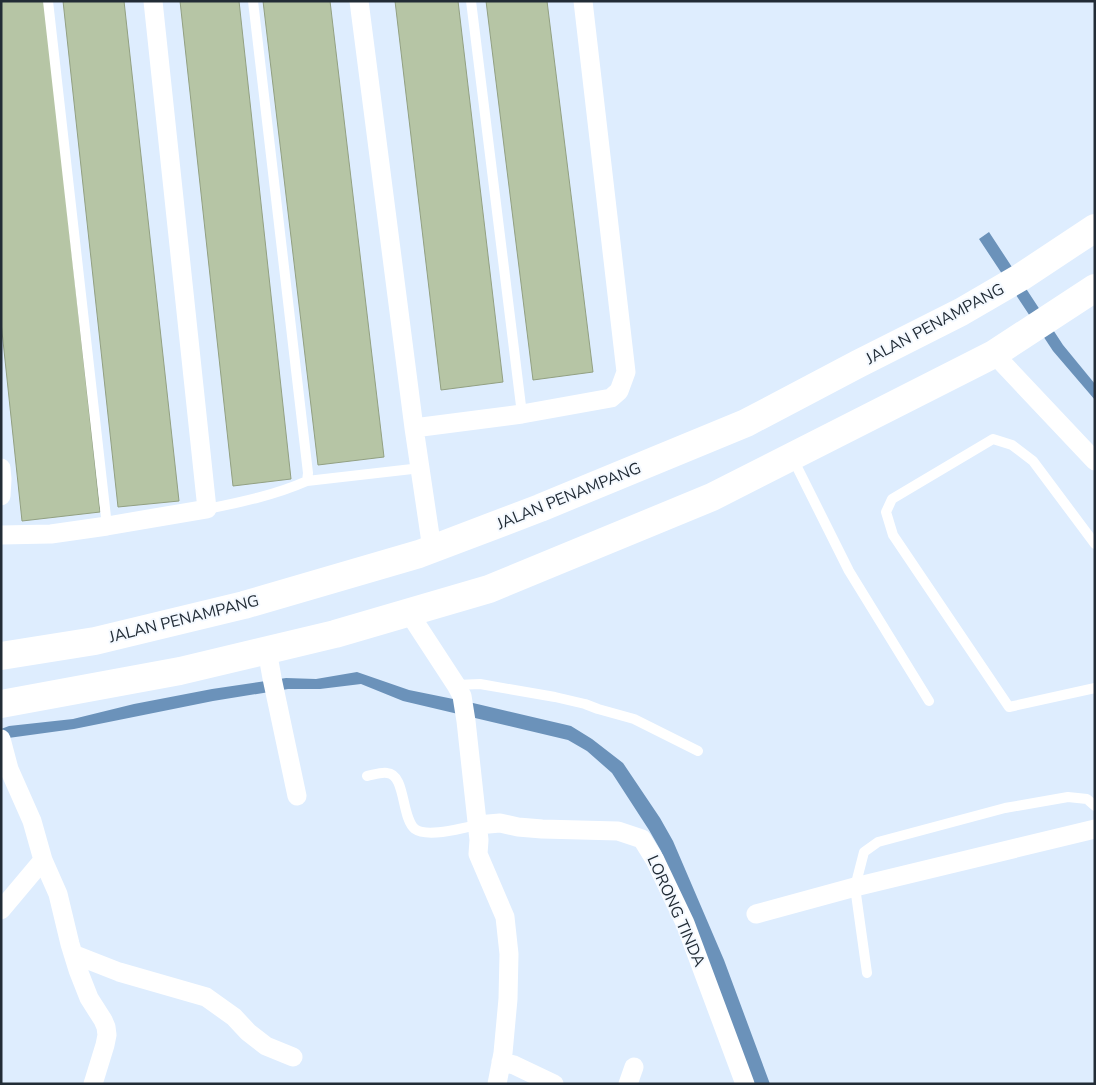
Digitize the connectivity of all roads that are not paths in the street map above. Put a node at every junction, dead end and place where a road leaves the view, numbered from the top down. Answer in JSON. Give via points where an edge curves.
{"nodes":[{"id":1,"x":48,"y":1,"type":"edge"},
{"id":2,"x":153,"y":1,"type":"edge"},
{"id":3,"x":253,"y":1,"type":"edge"},
{"id":4,"x":359,"y":1,"type":"edge"},
{"id":5,"x":471,"y":1,"type":"edge"},
{"id":6,"x":583,"y":1,"type":"edge"},
{"id":7,"x":1095,"y":228,"type":"edge"},
{"id":8,"x":1095,"y":288,"type":"edge"},
{"id":9,"x":994,"y":354,"type":"junction"},
{"id":10,"x":522,"y":414,"type":"junction"},
{"id":11,"x":414,"y":428,"type":"junction"},
{"id":12,"x":792,"y":456,"type":"junction"},
{"id":13,"x":1095,"y":461,"type":"edge"},
{"id":14,"x":1,"y":468,"type":"edge"},
{"id":15,"x":421,"y":468,"type":"junction"},
{"id":16,"x":307,"y":481,"type":"junction"},
{"id":17,"x":1,"y":496,"type":"edge"},
{"id":18,"x":207,"y":509,"type":"junction"},
{"id":19,"x":107,"y":526,"type":"junction"},
{"id":20,"x":1,"y":535,"type":"edge"},
{"id":21,"x":1095,"y":544,"type":"edge"},
{"id":22,"x":432,"y":549,"type":"junction"},
{"id":23,"x":409,"y":613,"type":"junction"},
{"id":24,"x":267,"y":650,"type":"junction"},
{"id":25,"x":1,"y":656,"type":"edge"},
{"id":26,"x":1095,"y":688,"type":"edge"},
{"id":27,"x":459,"y":691,"type":"junction"},
{"id":28,"x":928,"y":701,"type":"dead end"},
{"id":29,"x":1,"y":704,"type":"edge"},
{"id":30,"x":1,"y":739,"type":"edge"},
{"id":31,"x":698,"y":751,"type":"dead end"},
{"id":32,"x":367,"y":776,"type":"dead end"},
{"id":33,"x":297,"y":796,"type":"dead end"},
{"id":34,"x":1095,"y":806,"type":"edge"},
{"id":35,"x":477,"y":825,"type":"junction"},
{"id":36,"x":1095,"y":829,"type":"edge"},
{"id":37,"x":43,"y":860,"type":"junction"},
{"id":38,"x":855,"y":887,"type":"junction"},
{"id":39,"x":1,"y":910,"type":"edge"},
{"id":40,"x":756,"y":914,"type":"dead end"},
{"id":41,"x":73,"y":954,"type":"junction"},
{"id":42,"x":867,"y":973,"type":"dead end"},
{"id":43,"x":293,"y":1057,"type":"dead end"},
{"id":44,"x":501,"y":1062,"type":"junction"},
{"id":45,"x":93,"y":1084,"type":"edge"},
{"id":46,"x":497,"y":1084,"type":"edge"},
{"id":47,"x":554,"y":1084,"type":"edge"},
{"id":48,"x":745,"y":1084,"type":"edge"}],
"edges":[{"from":1,"to":19,"type":"lane"},
{"from":2,"to":18,"type":"street"},
{"from":3,"to":16,"type":"lane"},
{"from":4,"to":11,"type":"street"},
{"from":5,"to":10,"type":"lane"},
{"from":6,"to":10,"type":"street","via":[[626,372],[620,391],[611,398]]},
{"from":7,"to":22,"type":"main road","name":"JALAN PENAMPANG","via":[[1014,282],[961,312],[746,423]]},
{"from":8,"to":9,"type":"main road"},
{"from":9,"to":12,"type":"main road"},
{"from":9,"to":13,"type":"street"},
{"from":10,"to":11,"type":"street"},
{"from":11,"to":15,"type":"street"},
{"from":12,"to":23,"type":"main road","via":[[712,497],[489,589]]},
{"from":12,"to":28,"type":"lane","via":[[849,571]]},
{"from":14,"to":17,"type":"street"},
{"from":15,"to":16,"type":"lane"},
{"from":15,"to":22,"type":"street"},
{"from":16,"to":18,"type":"lane","via":[[255,499]]},
{"from":18,"to":19,"type":"street"},
{"from":19,"to":20,"type":"street","via":[[51,534]]},
{"from":21,"to":26,"type":"lane","via":[[1033,461],[1012,446],[993,440],[892,499],[886,512],[893,536],[1009,707]]},
{"from":22,"to":25,"type":"main road","name":"JALAN PENAMPANG","via":[[244,606],[95,641]]},
{"from":23,"to":24,"type":"main road"},
{"from":23,"to":27,"type":"street"},
{"from":24,"to":29,"type":"main road","via":[[180,671]]},
{"from":24,"to":33,"type":"street"},
{"from":27,"to":31,"type":"lane","via":[[480,684],[586,704],[634,719]]},
{"from":27,"to":35,"type":"street","via":[[466,721]]},
{"from":30,"to":37,"type":"street"},
{"from":32,"to":35,"type":"lane","via":[[394,775],[409,821],[416,829],[440,832]]},
{"from":34,"to":38,"type":"lane","via":[[1087,799],[1059,798],[1005,808],[878,842],[864,852]]},
{"from":35,"to":44,"type":"street","via":[[478,854],[505,917],[508,934],[508,999]]},
{"from":35,"to":48,"type":"street","name":"LORONG TINDA","via":[[500,823],[542,829],[618,831],[642,839],[685,923]]},
{"from":36,"to":38,"type":"street"},
{"from":37,"to":39,"type":"street"},
{"from":37,"to":41,"type":"street","via":[[58,894]]},
{"from":38,"to":40,"type":"street"},
{"from":38,"to":42,"type":"lane"},
{"from":41,"to":43,"type":"street","via":[[119,972],[206,997],[266,1046]]},
{"from":41,"to":45,"type":"street","via":[[89,998],[106,1026],[105,1045]]},
{"from":44,"to":46,"type":"street"},
{"from":44,"to":47,"type":"street"}]}
